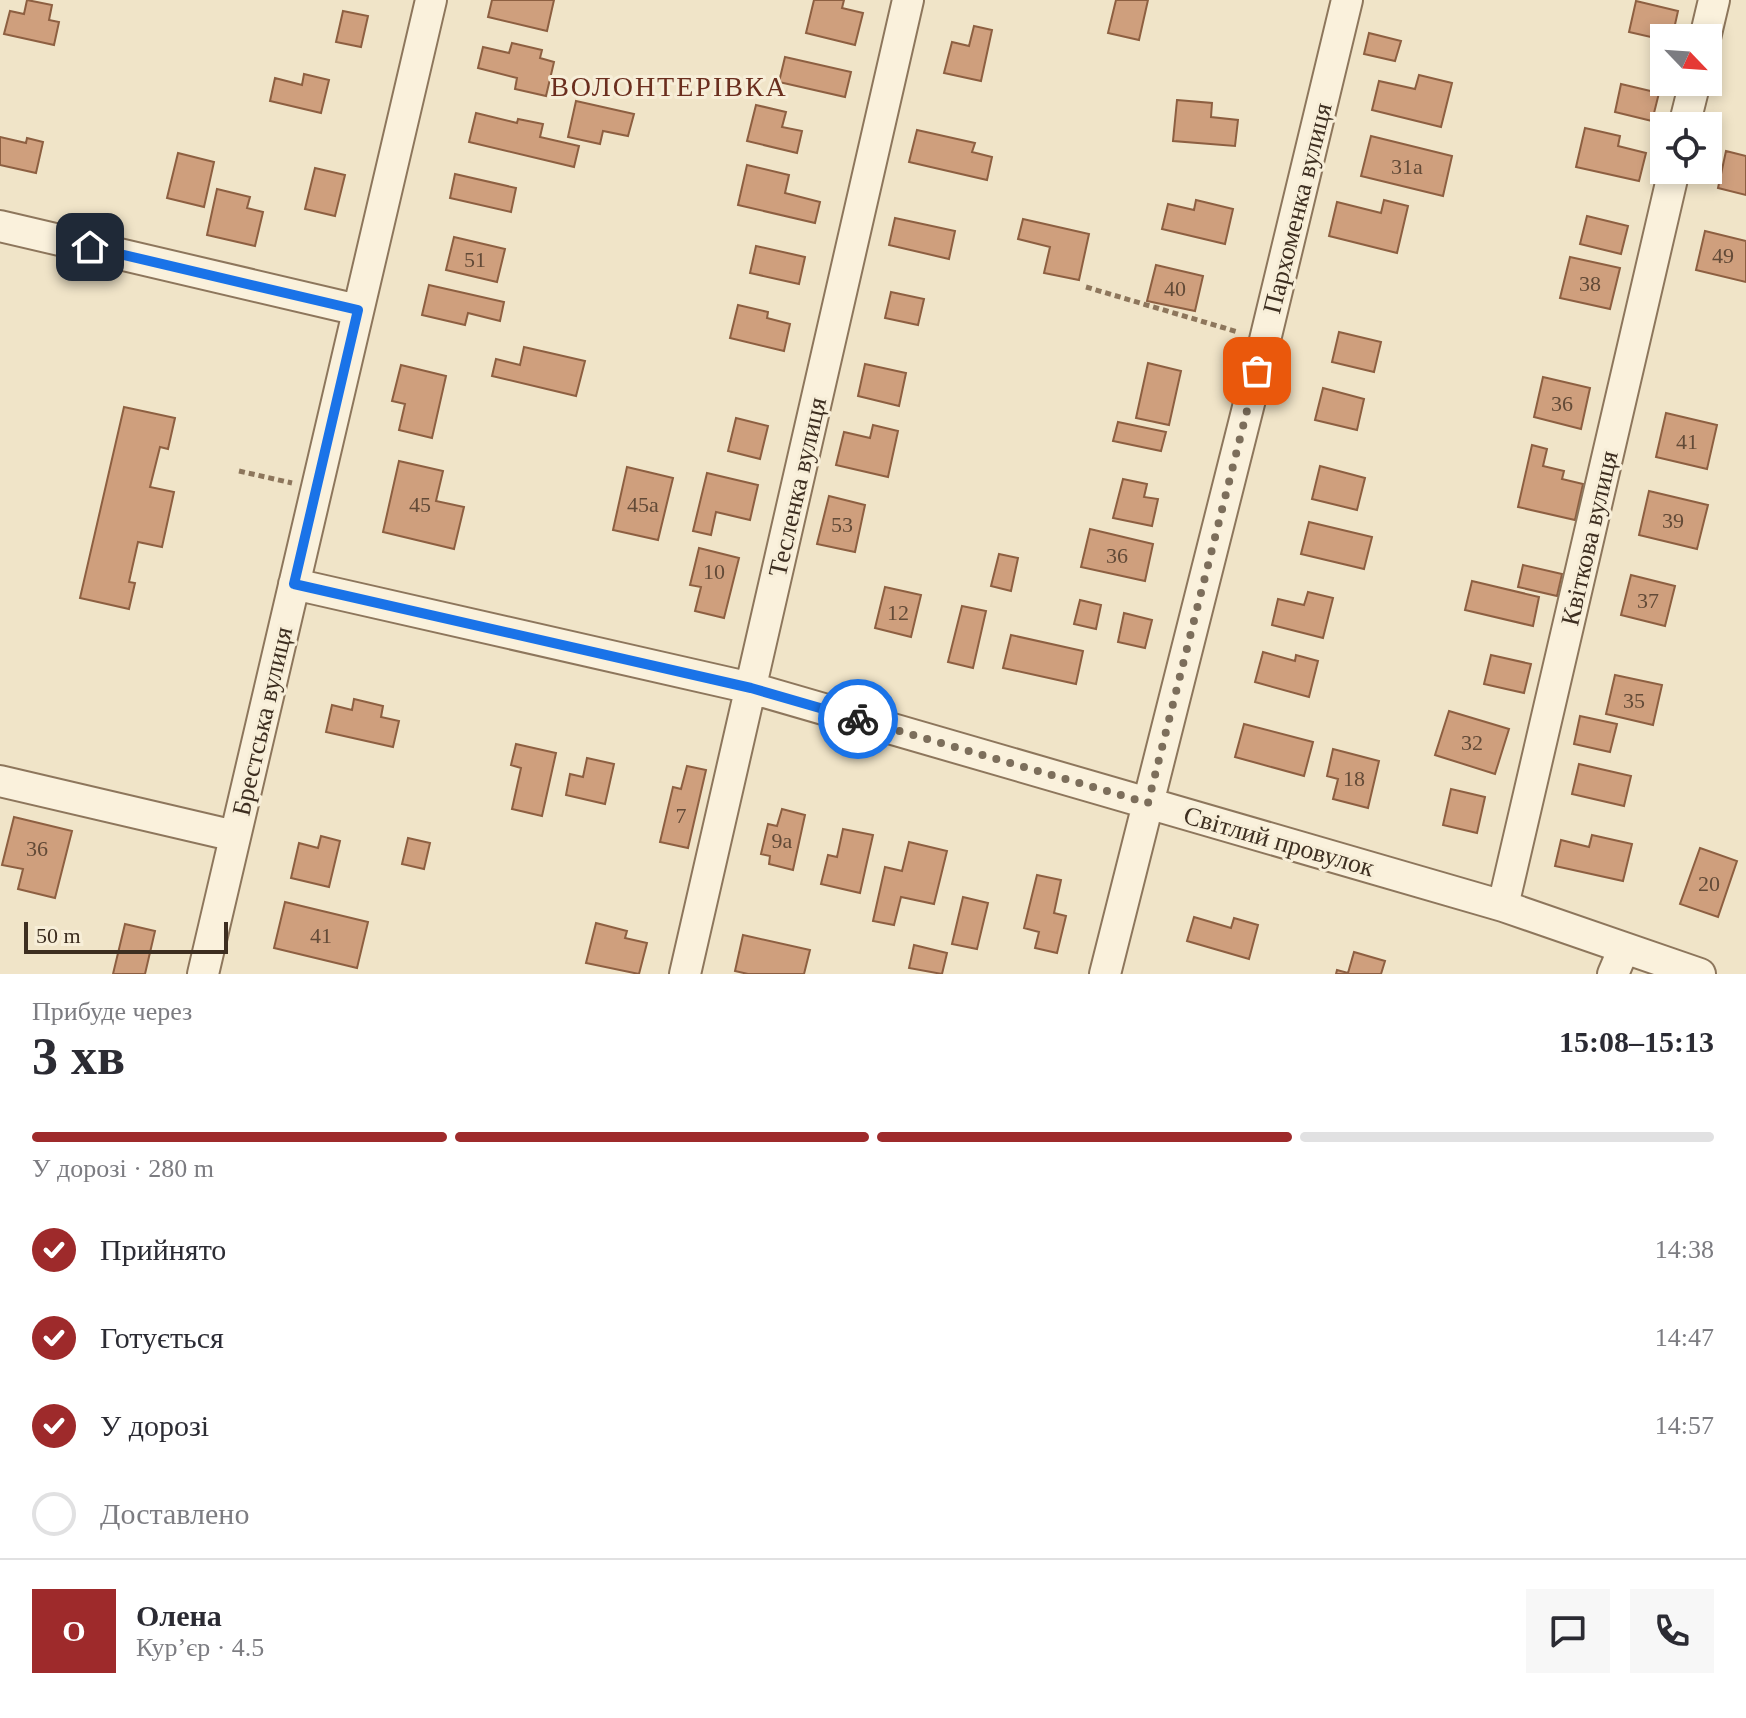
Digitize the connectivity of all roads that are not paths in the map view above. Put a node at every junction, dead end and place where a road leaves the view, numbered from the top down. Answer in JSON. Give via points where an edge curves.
{"nodes":[{"id":1,"x":431,"y":0,"type":"edge"},
{"id":2,"x":908,"y":0,"type":"edge"},
{"id":3,"x":1347,"y":0,"type":"edge"},
{"id":4,"x":1714,"y":0,"type":"edge"},
{"id":5,"x":1708,"y":24,"type":"edge"},
{"id":6,"x":1671,"y":184,"type":"edge"},
{"id":7,"x":0,"y":226,"type":"edge"},
{"id":8,"x":358,"y":310,"type":"junction"},
{"id":9,"x":294,"y":584,"type":"junction"},
{"id":10,"x":751,"y":688,"type":"junction"},
{"id":11,"x":0,"y":781,"type":"edge"},
{"id":12,"x":1148,"y":803,"type":"junction"},
{"id":13,"x":235,"y":836,"type":"junction"},
{"id":14,"x":1503,"y":906,"type":"junction"},
{"id":15,"x":1618,"y":961,"type":"edge"},
{"id":16,"x":203,"y":974,"type":"edge"},
{"id":17,"x":685,"y":974,"type":"edge"},
{"id":18,"x":1105,"y":974,"type":"edge"},
{"id":19,"x":1700,"y":974,"type":"edge"}],
"edges":[{"from":1,"to":8,"type":"street","name":"Брестська вулиця"},
{"from":2,"to":10,"type":"street","name":"Тесленка вулиця"},
{"from":3,"to":12,"type":"street","name":"Пархоменка вулиця"},
{"from":4,"to":5,"type":"street"},
{"from":6,"to":14,"type":"street","name":"Квіткова вулиця"},
{"from":7,"to":8,"type":"street"},
{"from":8,"to":9,"type":"street","name":"Брестська вулиця"},
{"from":9,"to":10,"type":"street","name":"Світлий провулок"},
{"from":9,"to":13,"type":"street","name":"Брестська вулиця"},
{"from":10,"to":12,"type":"street","name":"Світлий провулок"},
{"from":10,"to":17,"type":"street","name":"Тесленка вулиця"},
{"from":11,"to":13,"type":"street"},
{"from":12,"to":14,"type":"street","name":"Світлий провулок"},
{"from":12,"to":18,"type":"street","name":"Пархоменка вулиця"},
{"from":13,"to":16,"type":"street","name":"Брестська вулиця"},
{"from":14,"to":15,"type":"street","name":"Світлий провулок"},
{"from":15,"to":19,"type":"street","name":"Світлий провулок"}]}
